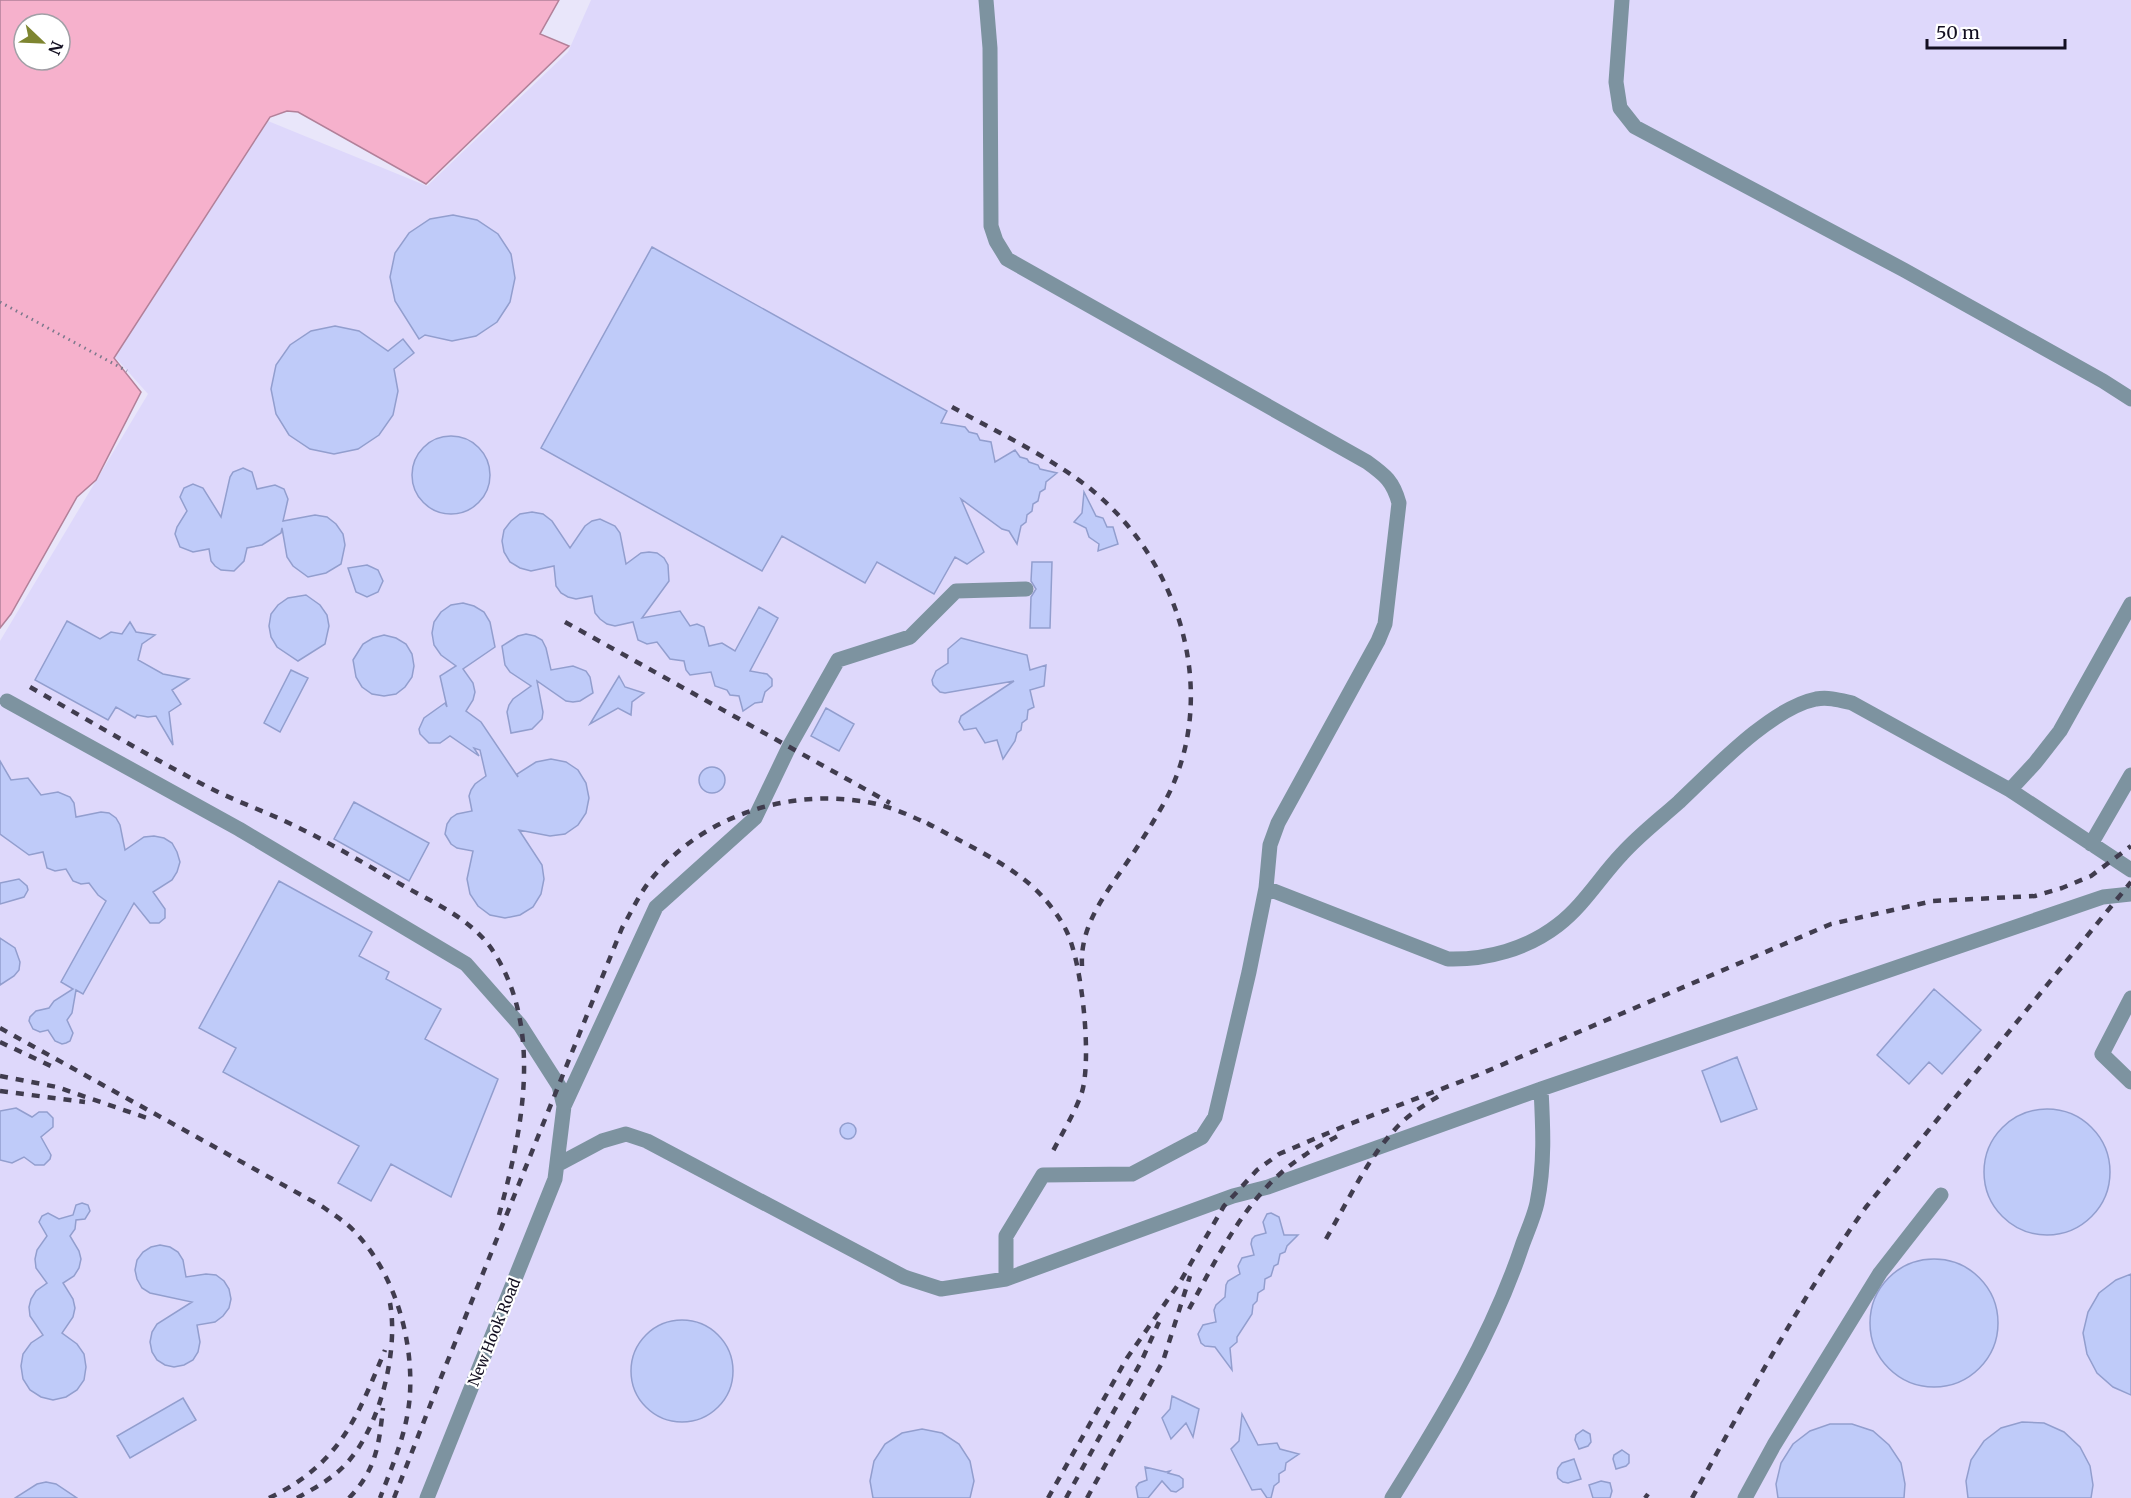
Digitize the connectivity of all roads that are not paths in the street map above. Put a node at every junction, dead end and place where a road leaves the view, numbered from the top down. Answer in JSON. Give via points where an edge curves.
{"nodes":[{"id":1,"x":986,"y":0,"type":"edge"},
{"id":2,"x":1622,"y":0,"type":"edge"},
{"id":3,"x":2131,"y":399,"type":"edge"},
{"id":4,"x":1026,"y":589,"type":"dead end"},
{"id":5,"x":2131,"y":604,"type":"edge"},
{"id":6,"x":7,"y":701,"type":"dead end"},
{"id":7,"x":2131,"y":775,"type":"edge"},
{"id":8,"x":2010,"y":790,"type":"junction"},
{"id":9,"x":2091,"y":844,"type":"junction"},
{"id":10,"x":2131,"y":870,"type":"edge"},
{"id":11,"x":1266,"y":888,"type":"junction"},
{"id":12,"x":2131,"y":894,"type":"edge"},
{"id":13,"x":2131,"y":998,"type":"edge"},
{"id":14,"x":2131,"y":1082,"type":"edge"},
{"id":15,"x":1541,"y":1089,"type":"junction"},
{"id":16,"x":564,"y":1106,"type":"junction"},
{"id":17,"x":558,"y":1165,"type":"junction"},
{"id":18,"x":1941,"y":1195,"type":"dead end"},
{"id":19,"x":1006,"y":1279,"type":"junction"},
{"id":20,"x":427,"y":1498,"type":"edge"},
{"id":21,"x":1392,"y":1498,"type":"edge"},
{"id":22,"x":1745,"y":1498,"type":"edge"}],
"edges":[{"from":1,"to":11,"type":"street","via":[[991,226],[1006,259],[1366,462],[1395,487],[1398,503],[1384,624],[1278,824],[1270,845]]},
{"from":2,"to":3,"type":"street","via":[[1616,82],[1620,108],[1635,127],[1904,270]]},
{"from":4,"to":16,"type":"street","via":[[956,591],[910,637],[838,660],[755,818],[656,907]]},
{"from":5,"to":8,"type":"street","via":[[2060,731]]},
{"from":6,"to":16,"type":"street","via":[[239,829],[466,964],[520,1025],[559,1086]]},
{"from":7,"to":9,"type":"street"},
{"from":8,"to":9,"type":"street"},
{"from":8,"to":11,"type":"street","via":[[1852,704],[1832,698],[1815,699],[1756,730],[1622,854],[1581,905],[1557,926],[1519,948],[1473,960],[1448,959]]},
{"from":9,"to":10,"type":"street"},
{"from":11,"to":19,"type":"street","via":[[1215,1118],[1202,1137],[1132,1174],[1043,1175],[1006,1236]]},
{"from":12,"to":15,"type":"street","via":[[2103,897]]},
{"from":13,"to":14,"type":"street","via":[[2102,1054]]},
{"from":15,"to":19,"type":"street"},
{"from":15,"to":21,"type":"street","via":[[1544,1152],[1537,1204],[1516,1266],[1472,1363]]},
{"from":16,"to":17,"type":"street","name":"New Hook Road"},
{"from":17,"to":19,"type":"street","via":[[602,1141],[626,1134],[904,1277],[941,1289]]},
{"from":17,"to":20,"type":"street","name":"New Hook Road"},
{"from":18,"to":22,"type":"street","via":[[1880,1273]]}]}
